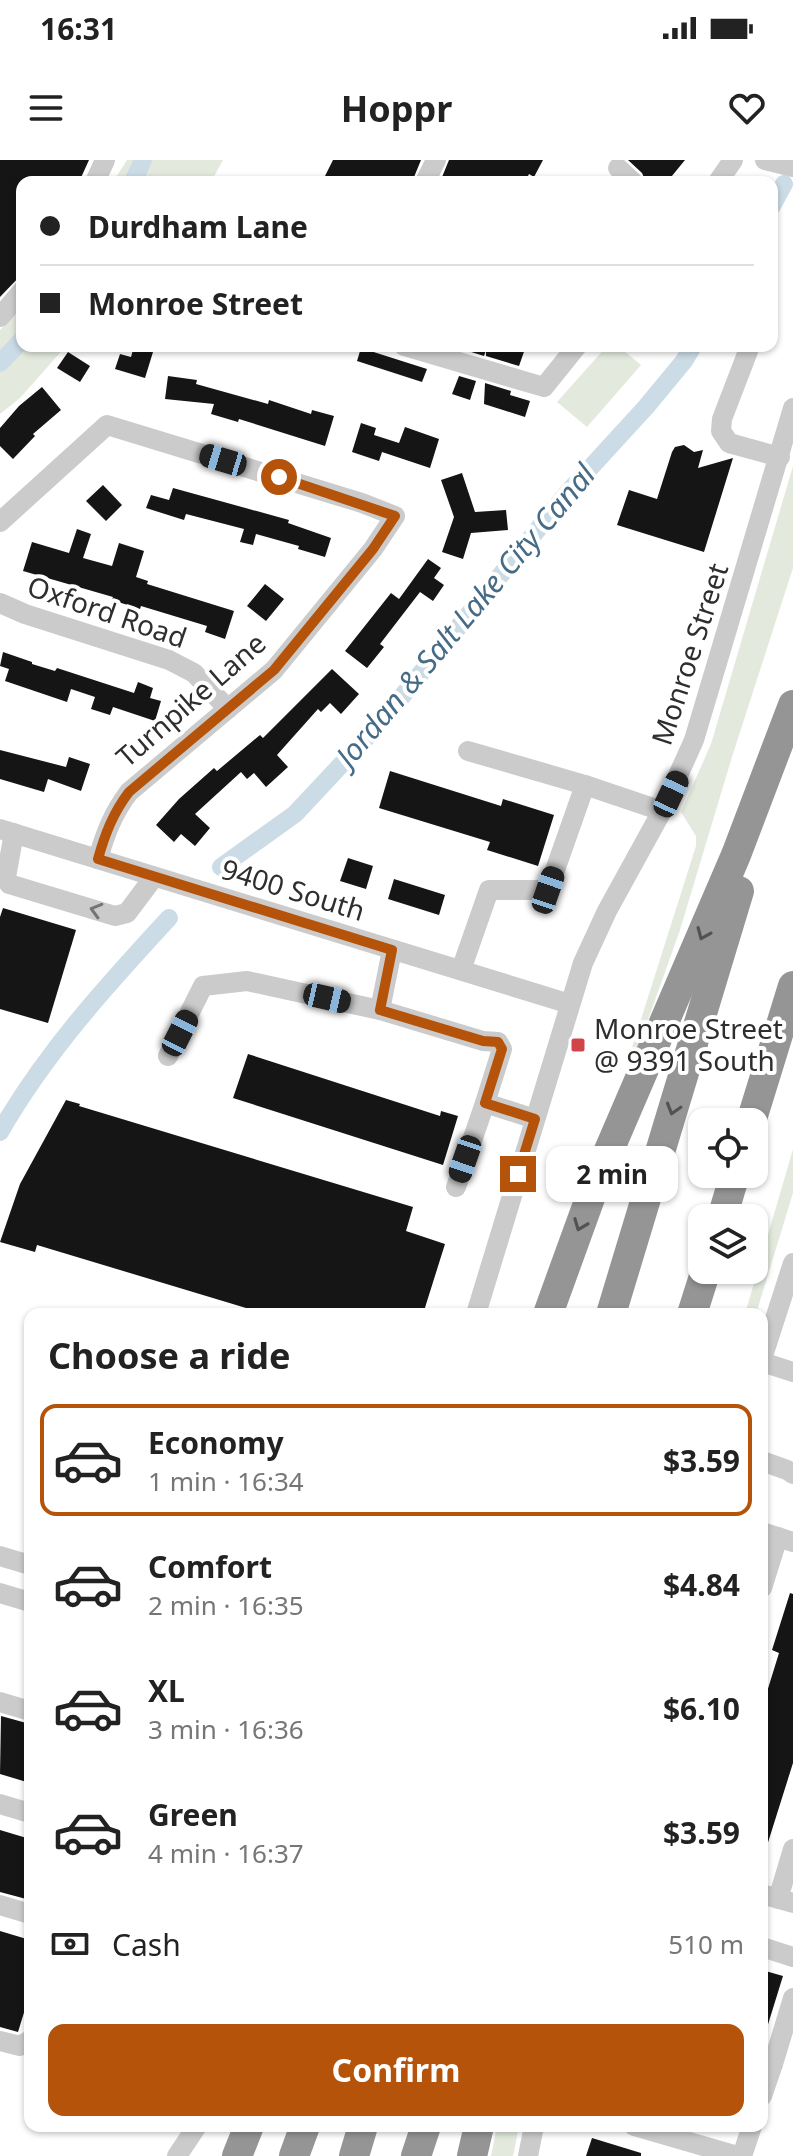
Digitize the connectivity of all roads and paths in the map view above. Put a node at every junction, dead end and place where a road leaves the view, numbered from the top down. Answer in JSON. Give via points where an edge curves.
{"nodes":[{"id":1,"x":765,"y":160,"type":"edge"},
{"id":2,"x":793,"y":167,"type":"edge"},
{"id":3,"x":16,"y":298,"type":"edge"},
{"id":4,"x":0,"y":317,"type":"edge"},
{"id":5,"x":424,"y":352,"type":"edge"},
{"id":6,"x":572,"y":352,"type":"edge"},
{"id":7,"x":748,"y":352,"type":"edge"},
{"id":8,"x":793,"y":408,"type":"edge"},
{"id":9,"x":780,"y":457,"type":"junction"},
{"id":10,"x":0,"y":522,"type":"edge"},
{"id":11,"x":0,"y":603,"type":"edge"},
{"id":12,"x":793,"y":705,"type":"edge"},
{"id":13,"x":228,"y":709,"type":"junction"},
{"id":14,"x":793,"y":713,"type":"edge"},
{"id":15,"x":468,"y":751,"type":"dead end"},
{"id":16,"x":585,"y":785,"type":"junction"},
{"id":17,"x":662,"y":811,"type":"junction"},
{"id":18,"x":7,"y":831,"type":"edge"},
{"id":19,"x":98,"y":859,"type":"junction"},
{"id":20,"x":154,"y":877,"type":"junction"},
{"id":21,"x":392,"y":950,"type":"junction"},
{"id":22,"x":461,"y":970,"type":"junction"},
{"id":23,"x":793,"y":986,"type":"edge"},
{"id":24,"x":570,"y":1004,"type":"junction"},
{"id":25,"x":380,"y":1010,"type":"junction"},
{"id":26,"x":168,"y":1056,"type":"dead end"},
{"id":27,"x":485,"y":1103,"type":"junction"},
{"id":28,"x":755,"y":1108,"type":"edge"},
{"id":29,"x":535,"y":1119,"type":"junction"},
{"id":30,"x":456,"y":1187,"type":"dead end"},
{"id":31,"x":793,"y":1263,"type":"edge"},
{"id":32,"x":702,"y":1284,"type":"edge"},
{"id":33,"x":478,"y":1308,"type":"edge"},
{"id":34,"x":550,"y":1308,"type":"edge"},
{"id":35,"x":613,"y":1308,"type":"edge"},
{"id":36,"x":694,"y":1308,"type":"edge"},
{"id":37,"x":768,"y":1342,"type":"edge"},
{"id":38,"x":768,"y":1363,"type":"edge"},
{"id":39,"x":793,"y":1372,"type":"edge"},
{"id":40,"x":768,"y":1464,"type":"edge"},
{"id":41,"x":793,"y":1474,"type":"edge"},
{"id":42,"x":778,"y":1537,"type":"edge"},
{"id":43,"x":0,"y":1556,"type":"edge"},
{"id":44,"x":24,"y":1563,"type":"edge"},
{"id":45,"x":768,"y":1569,"type":"edge"},
{"id":46,"x":0,"y":1593,"type":"edge"},
{"id":47,"x":24,"y":1600,"type":"edge"},
{"id":48,"x":0,"y":1702,"type":"edge"},
{"id":49,"x":24,"y":1709,"type":"edge"},
{"id":50,"x":0,"y":1804,"type":"edge"},
{"id":51,"x":24,"y":1811,"type":"edge"},
{"id":52,"x":793,"y":1849,"type":"edge"},
{"id":53,"x":778,"y":1899,"type":"edge"},
{"id":54,"x":0,"y":1905,"type":"edge"},
{"id":55,"x":24,"y":1912,"type":"edge"},
{"id":56,"x":768,"y":1949,"type":"edge"},
{"id":57,"x":793,"y":1957,"type":"edge"},
{"id":58,"x":793,"y":1998,"type":"edge"},
{"id":59,"x":0,"y":2041,"type":"edge"},
{"id":60,"x":24,"y":2044,"type":"edge"},
{"id":61,"x":768,"y":2060,"type":"edge"},
{"id":62,"x":193,"y":2132,"type":"edge"},
{"id":63,"x":247,"y":2132,"type":"edge"},
{"id":64,"x":303,"y":2132,"type":"edge"},
{"id":65,"x":361,"y":2132,"type":"edge"},
{"id":66,"x":424,"y":2132,"type":"edge"},
{"id":67,"x":478,"y":2132,"type":"edge"},
{"id":68,"x":533,"y":2132,"type":"edge"},
{"id":69,"x":655,"y":2132,"type":"edge"},
{"id":70,"x":750,"y":2132,"type":"edge"},
{"id":71,"x":177,"y":2156,"type":"edge"},
{"id":72,"x":237,"y":2156,"type":"edge"},
{"id":73,"x":294,"y":2156,"type":"edge"},
{"id":74,"x":354,"y":2156,"type":"edge"},
{"id":75,"x":416,"y":2156,"type":"edge"},
{"id":76,"x":472,"y":2156,"type":"edge"},
{"id":77,"x":528,"y":2156,"type":"edge"},
{"id":78,"x":740,"y":2156,"type":"edge"}],
"edges":[{"from":1,"to":2,"type":"street"},
{"from":3,"to":4,"type":"street"},
{"from":5,"to":6,"type":"street","via":[[544,387]]},
{"from":7,"to":9,"type":"street","via":[[721,431],[729,443]]},
{"from":8,"to":9,"type":"street","name":"Monroe Street"},
{"from":9,"to":17,"type":"street","name":"Monroe Street","via":[[706,704]]},
{"from":10,"to":13,"type":"street","name":"Turnpike Lane","via":[[107,425],[395,516],[274,670]]},
{"from":11,"to":13,"type":"street","name":"Oxford Road","via":[[169,660],[194,673]]},
{"from":12,"to":34,"type":"highway","one_way":true,"via":[[736,855],[603,1163]]},
{"from":13,"to":19,"type":"street","name":"Turnpike Lane","via":[[129,792],[108,826]]},
{"from":14,"to":35,"type":"highway","one_way":true},
{"from":15,"to":16,"type":"street"},
{"from":16,"to":17,"type":"street"},
{"from":16,"to":22,"type":"street","via":[[548,890],[489,890]]},
{"from":17,"to":24,"type":"street","name":"Monroe Street","via":[[607,911]]},
{"from":18,"to":19,"type":"street","name":"9400 South"},
{"from":20,"to":18,"type":"street","one_way":true,"via":[[127,913],[115,916],[9,884]]},
{"from":19,"to":20,"type":"street","name":"9400 South"},
{"from":20,"to":21,"type":"street","name":"9400 South"},
{"from":21,"to":22,"type":"street","name":"9400 South"},
{"from":21,"to":25,"type":"street"},
{"from":22,"to":24,"type":"street","name":"9400 South"},
{"from":23,"to":28,"type":"highway"},
{"from":24,"to":29,"type":"street","name":"Monroe Street"},
{"from":25,"to":26,"type":"street","via":[[247,981],[203,986]]},
{"from":25,"to":27,"type":"street","via":[[498,1042],[502,1049]]},
{"from":27,"to":29,"type":"street"},
{"from":27,"to":30,"type":"street"},
{"from":29,"to":33,"type":"street","name":"Monroe Street"},
{"from":31,"to":37,"type":"street"},
{"from":32,"to":36,"type":"highway"},
{"from":38,"to":39,"type":"street"},
{"from":40,"to":41,"type":"street"},
{"from":42,"to":45,"type":"street"},
{"from":43,"to":44,"type":"street"},
{"from":46,"to":47,"type":"street"},
{"from":48,"to":49,"type":"street"},
{"from":50,"to":51,"type":"street"},
{"from":52,"to":53,"type":"street"},
{"from":54,"to":55,"type":"street"},
{"from":56,"to":57,"type":"street"},
{"from":58,"to":61,"type":"street"},
{"from":59,"to":60,"type":"street"},
{"from":62,"to":71,"type":"street"},
{"from":63,"to":72,"type":"highway"},
{"from":64,"to":73,"type":"highway"},
{"from":65,"to":74,"type":"highway"},
{"from":66,"to":75,"type":"highway"},
{"from":67,"to":76,"type":"highway"},
{"from":68,"to":77,"type":"street"},
{"from":69,"to":78,"type":"street"},
{"from":70,"to":78,"type":"street"}]}
